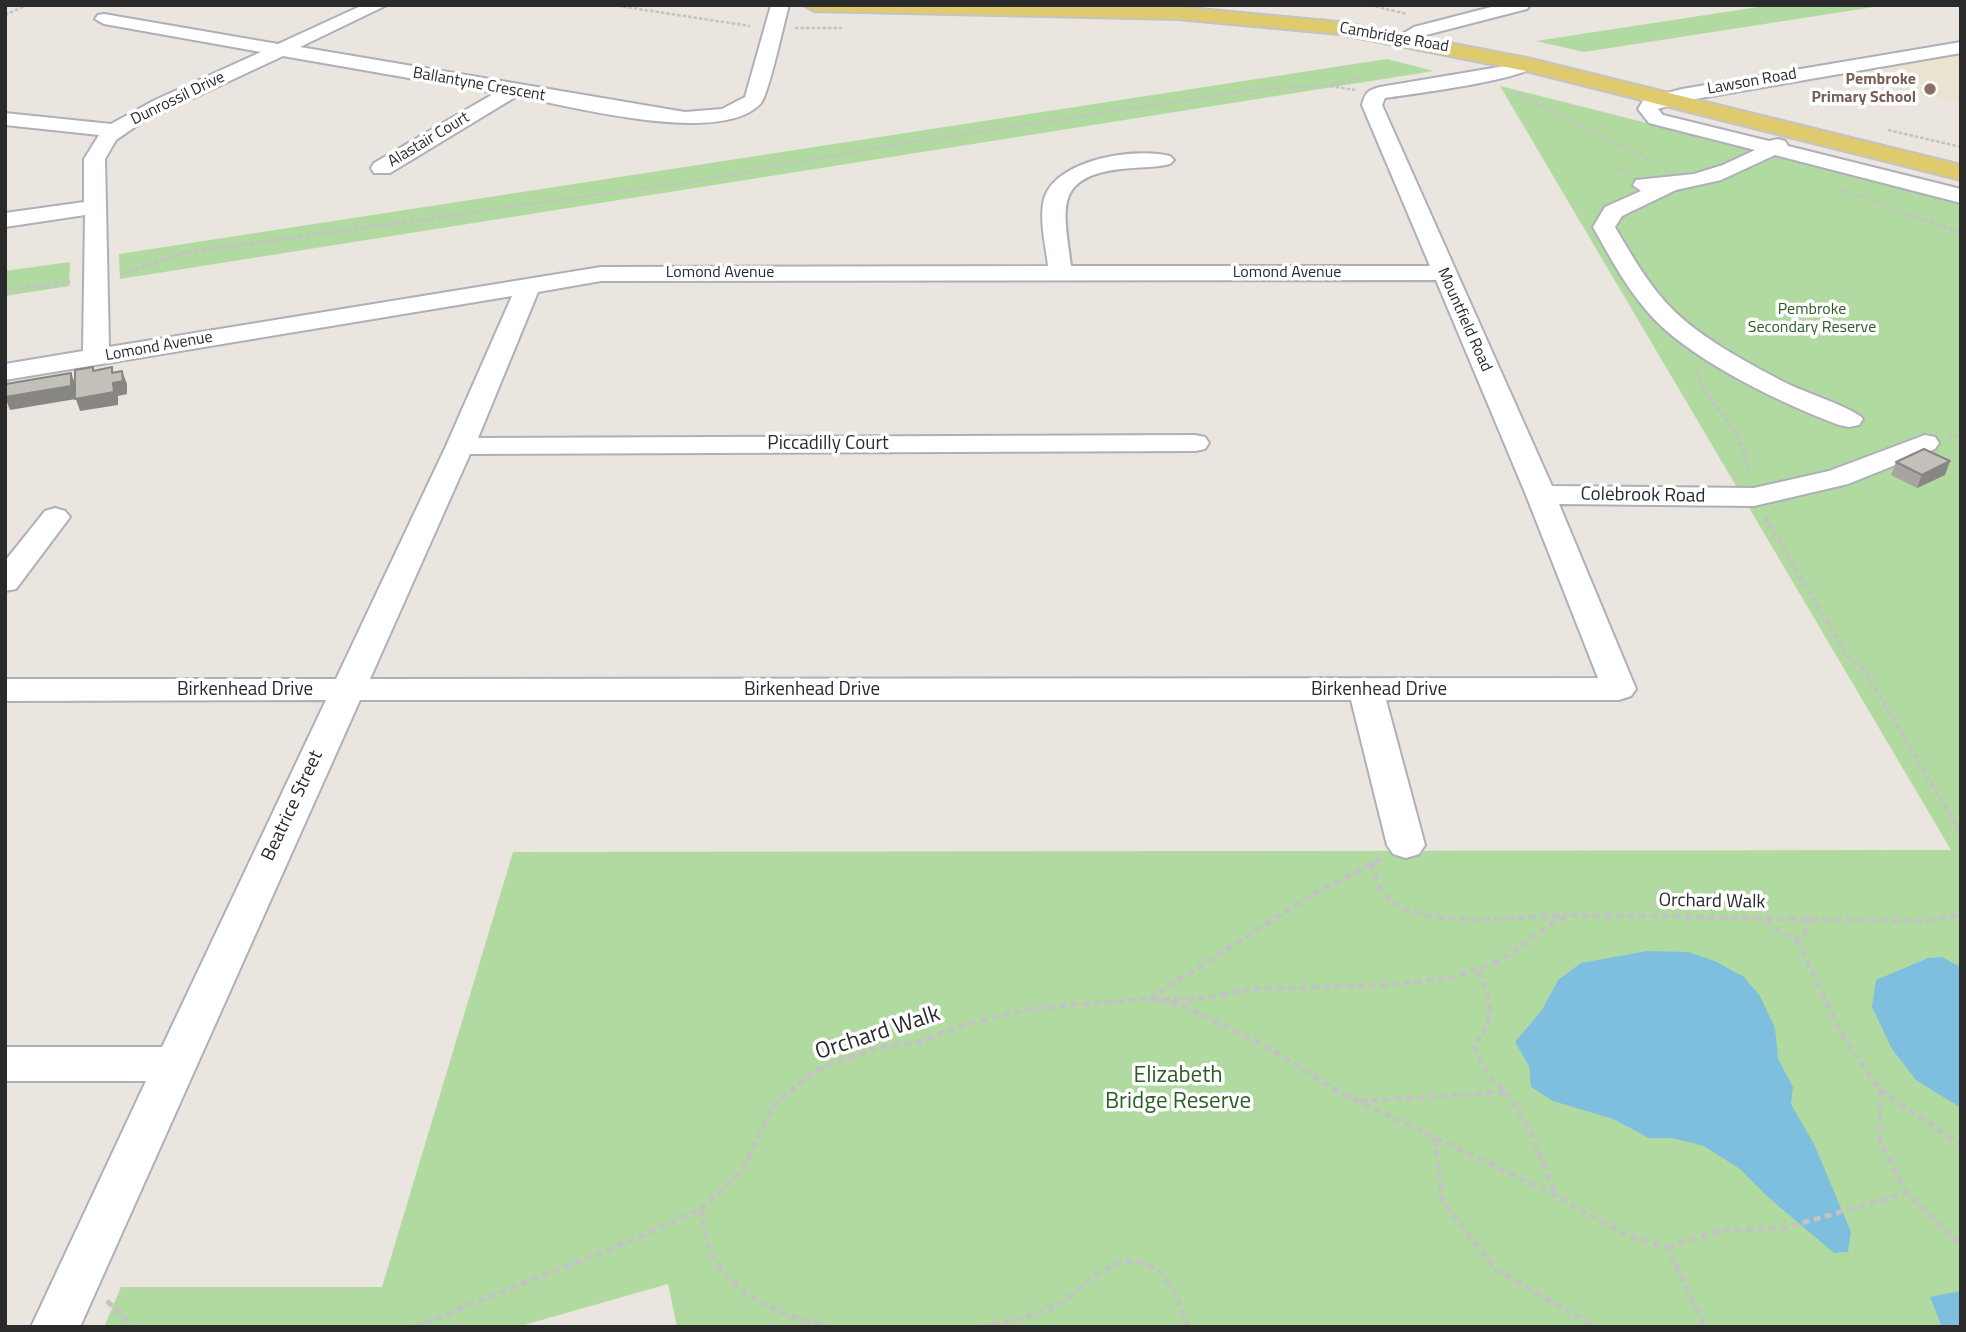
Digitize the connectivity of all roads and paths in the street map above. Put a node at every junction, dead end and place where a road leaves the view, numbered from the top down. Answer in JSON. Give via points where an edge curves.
{"nodes":[{"id":1,"x":27,"y":5,"type":"edge"},
{"id":2,"x":378,"y":5,"type":"edge"},
{"id":3,"x":612,"y":5,"type":"edge"},
{"id":4,"x":780,"y":5,"type":"edge"},
{"id":5,"x":814,"y":5,"type":"edge"},
{"id":6,"x":1521,"y":5,"type":"edge"},
{"id":7,"x":5,"y":15,"type":"edge"},
{"id":8,"x":104,"y":19,"type":"dead end"},
{"id":9,"x":761,"y":28,"type":"dead end"},
{"id":10,"x":1403,"y":39,"type":"junction"},
{"id":11,"x":1961,"y":47,"type":"edge"},
{"id":12,"x":280,"y":50,"type":"junction"},
{"id":13,"x":1527,"y":65,"type":"junction"},
{"id":14,"x":1506,"y":88,"type":"dead end"},
{"id":15,"x":512,"y":91,"type":"junction"},
{"id":16,"x":1362,"y":92,"type":"dead end"},
{"id":17,"x":1669,"y":100,"type":"junction"},
{"id":18,"x":5,"y":119,"type":"edge"},
{"id":19,"x":1789,"y":130,"type":"junction"},
{"id":20,"x":116,"y":131,"type":"junction"},
{"id":21,"x":1771,"y":150,"type":"junction"},
{"id":22,"x":1163,"y":160,"type":"dead end"},
{"id":23,"x":382,"y":168,"type":"dead end"},
{"id":24,"x":1961,"y":173,"type":"edge"},
{"id":25,"x":1693,"y":181,"type":"junction"},
{"id":26,"x":1624,"y":184,"type":"dead end"},
{"id":27,"x":1667,"y":187,"type":"junction"},
{"id":28,"x":1840,"y":189,"type":"dead end"},
{"id":29,"x":1961,"y":196,"type":"edge"},
{"id":30,"x":96,"y":207,"type":"junction"},
{"id":31,"x":1950,"y":218,"type":"dead end"},
{"id":32,"x":5,"y":220,"type":"edge"},
{"id":33,"x":1939,"y":225,"type":"junction"},
{"id":34,"x":1961,"y":233,"type":"edge"},
{"id":35,"x":1060,"y":273,"type":"junction"},
{"id":36,"x":1444,"y":273,"type":"junction"},
{"id":37,"x":117,"y":275,"type":"dead end"},
{"id":38,"x":74,"y":282,"type":"dead end"},
{"id":39,"x":529,"y":285,"type":"junction"},
{"id":40,"x":5,"y":290,"type":"edge"},
{"id":41,"x":1682,"y":331,"type":"junction"},
{"id":42,"x":96,"y":358,"type":"junction"},
{"id":43,"x":5,"y":372,"type":"edge"},
{"id":44,"x":1849,"y":419,"type":"dead end"},
{"id":45,"x":1195,"y":443,"type":"dead end"},
{"id":46,"x":1926,"y":443,"type":"dead end"},
{"id":47,"x":460,"y":446,"type":"junction"},
{"id":48,"x":1541,"y":495,"type":"junction"},
{"id":49,"x":1749,"y":498,"type":"junction"},
{"id":50,"x":55,"y":517,"type":"dead end"},
{"id":51,"x":5,"y":582,"type":"edge"},
{"id":52,"x":1619,"y":689,"type":"joint"},
{"id":53,"x":346,"y":690,"type":"junction"},
{"id":54,"x":1366,"y":690,"type":"junction"},
{"id":55,"x":5,"y":691,"type":"edge"},
{"id":56,"x":1406,"y":845,"type":"joint"},
{"id":57,"x":1961,"y":851,"type":"edge"},
{"id":58,"x":1372,"y":863,"type":"junction"},
{"id":59,"x":1961,"y":914,"type":"edge"},
{"id":60,"x":1572,"y":915,"type":"junction"},
{"id":61,"x":1765,"y":919,"type":"junction"},
{"id":62,"x":1810,"y":920,"type":"junction"},
{"id":63,"x":1797,"y":940,"type":"junction"},
{"id":64,"x":1477,"y":968,"type":"junction"},
{"id":65,"x":1148,"y":999,"type":"junction"},
{"id":66,"x":5,"y":1064,"type":"edge"},
{"id":67,"x":175,"y":1064,"type":"junction"},
{"id":68,"x":1880,"y":1090,"type":"junction"},
{"id":69,"x":1506,"y":1091,"type":"junction"},
{"id":70,"x":1358,"y":1101,"type":"junction"},
{"id":71,"x":1435,"y":1138,"type":"junction"},
{"id":72,"x":1961,"y":1145,"type":"edge"},
{"id":73,"x":1906,"y":1193,"type":"junction"},
{"id":74,"x":1557,"y":1197,"type":"junction"},
{"id":75,"x":701,"y":1209,"type":"junction"},
{"id":76,"x":1961,"y":1245,"type":"edge"},
{"id":77,"x":1668,"y":1248,"type":"junction"},
{"id":78,"x":107,"y":1301,"type":"dead end"},
{"id":79,"x":55,"y":1327,"type":"edge"},
{"id":80,"x":134,"y":1327,"type":"edge"},
{"id":81,"x":414,"y":1327,"type":"edge"},
{"id":82,"x":829,"y":1327,"type":"edge"},
{"id":83,"x":981,"y":1327,"type":"edge"},
{"id":84,"x":1188,"y":1327,"type":"edge"},
{"id":85,"x":1595,"y":1327,"type":"edge"},
{"id":86,"x":1705,"y":1327,"type":"edge"}],
"edges":[{"from":1,"to":7,"type":"path"},
{"from":2,"to":12,"type":"street","name":"Dunrossil Drive"},
{"from":3,"to":9,"type":"path"},
{"from":4,"to":15,"type":"street","name":"Ballantyne Crescent","via":[[754,99],[747,107],[675,118]]},
{"from":5,"to":10,"type":"main road","name":"Cambridge Road","via":[[1178,13],[1290,22]]},
{"from":6,"to":10,"type":"street"},
{"from":8,"to":12,"type":"street","name":"Ballantyne Crescent"},
{"from":10,"to":13,"type":"main road","name":"Cambridge Road"},
{"from":11,"to":17,"type":"street","name":"Lawson Road","via":[[1721,87]]},
{"from":12,"to":15,"type":"street","name":"Ballantyne Crescent"},
{"from":12,"to":20,"type":"street","name":"Dunrossil Drive","via":[[162,104]]},
{"from":13,"to":17,"type":"main road","name":"Cambridge Road"},
{"from":13,"to":36,"type":"street","name":"Mountfield Road","via":[[1374,96],[1372,105]]},
{"from":14,"to":25,"type":"path"},
{"from":15,"to":23,"type":"street","name":"Alastair Court"},
{"from":16,"to":37,"type":"path","via":[[1323,85],[1246,90],[682,183],[193,251]]},
{"from":17,"to":19,"type":"main road","name":"Cambridge Road"},
{"from":17,"to":21,"type":"street","via":[[1651,103],[1648,109],[1656,119]]},
{"from":18,"to":20,"type":"street"},
{"from":19,"to":21,"type":"street"},
{"from":19,"to":24,"type":"main road","name":"Cambridge Road"},
{"from":20,"to":30,"type":"street","name":"Dunrossil Drive","via":[[97,152],[92,170]]},
{"from":21,"to":25,"type":"street"},
{"from":21,"to":29,"type":"street"},
{"from":22,"to":35,"type":"street","via":[[1112,163],[1087,169],[1066,181],[1055,197]]},
{"from":25,"to":27,"type":"street"},
{"from":26,"to":27,"type":"street"},
{"from":27,"to":41,"type":"street","via":[[1613,212],[1604,227],[1643,288]]},
{"from":28,"to":33,"type":"path"},
{"from":30,"to":32,"type":"street"},
{"from":30,"to":42,"type":"street","name":"Dunrossil Drive"},
{"from":31,"to":33,"type":"path"},
{"from":33,"to":34,"type":"path"},
{"from":35,"to":36,"type":"street","name":"Lomond Avenue"},
{"from":35,"to":39,"type":"street","name":"Lomond Avenue","via":[[640,273]]},
{"from":36,"to":48,"type":"street","name":"Mountfield Road"},
{"from":38,"to":40,"type":"path"},
{"from":39,"to":42,"type":"street","name":"Lomond Avenue"},
{"from":39,"to":47,"type":"street","name":"Beatrice Street"},
{"from":41,"to":44,"type":"street","via":[[1756,380]]},
{"from":41,"to":49,"type":"path","via":[[1701,387],[1731,423],[1748,456]]},
{"from":42,"to":43,"type":"street","name":"Lomond Avenue"},
{"from":45,"to":47,"type":"street","name":"Piccadilly Court"},
{"from":46,"to":49,"type":"street","name":"Colebrook Road","via":[[1838,478]]},
{"from":47,"to":53,"type":"street","name":"Beatrice Street"},
{"from":48,"to":49,"type":"street","name":"Colebrook Road"},
{"from":48,"to":52,"type":"street","name":"Mountfield Road"},
{"from":49,"to":57,"type":"path","via":[[1846,654],[1872,682],[1960,832]]},
{"from":50,"to":51,"type":"street"},
{"from":52,"to":54,"type":"street","name":"Birkenhead Drive"},
{"from":53,"to":54,"type":"street","name":"Birkenhead Drive"},
{"from":53,"to":55,"type":"street","name":"Birkenhead Drive"},
{"from":53,"to":67,"type":"street","name":"Beatrice Street"},
{"from":54,"to":56,"type":"street"},
{"from":56,"to":58,"type":"path"},
{"from":58,"to":60,"type":"path","via":[[1383,893],[1405,909],[1435,915]]},
{"from":58,"to":65,"type":"path","via":[[1310,896]]},
{"from":59,"to":62,"type":"path","name":"Orchard Walk","via":[[1922,920]]},
{"from":60,"to":61,"type":"path","name":"Orchard Walk"},
{"from":60,"to":64,"type":"path","name":"Orchard Walk","via":[[1552,923],[1502,960]]},
{"from":61,"to":62,"type":"path","name":"Orchard Walk"},
{"from":61,"to":63,"type":"path"},
{"from":62,"to":63,"type":"path"},
{"from":63,"to":68,"type":"path","via":[[1843,1037]]},
{"from":64,"to":65,"type":"path","name":"Orchard Walk","via":[[1452,978],[1386,985],[1253,989],[1197,999]]},
{"from":64,"to":69,"type":"path","via":[[1492,1006],[1488,1030],[1474,1047],[1487,1073]]},
{"from":65,"to":70,"type":"path","name":"Orchard Walk","via":[[1182,1005],[1271,1049]]},
{"from":65,"to":75,"type":"path","name":"Orchard Walk","via":[[1036,1008],[963,1025],[920,1042],[880,1047],[816,1070],[774,1105],[742,1171]]},
{"from":66,"to":67,"type":"street"},
{"from":67,"to":79,"type":"street","name":"Beatrice Street"},
{"from":68,"to":72,"type":"path"},
{"from":68,"to":73,"type":"path","via":[[1880,1141]]},
{"from":69,"to":70,"type":"path"},
{"from":69,"to":74,"type":"path","via":[[1527,1124]]},
{"from":70,"to":71,"type":"path","name":"Orchard Walk"},
{"from":71,"to":74,"type":"path","name":"Orchard Walk"},
{"from":71,"to":85,"type":"path","via":[[1443,1201],[1496,1270]]},
{"from":73,"to":76,"type":"path"},
{"from":73,"to":77,"type":"path","via":[[1785,1228],[1723,1230]]},
{"from":74,"to":77,"type":"path","name":"Orchard Walk","via":[[1627,1235]]},
{"from":75,"to":81,"type":"path","name":"Orchard Walk"},
{"from":75,"to":82,"type":"path","via":[[712,1255],[746,1295],[796,1319]]},
{"from":77,"to":86,"type":"path"},
{"from":78,"to":80,"type":"path"},
{"from":83,"to":84,"type":"path","via":[[1059,1304],[1102,1270],[1124,1260],[1141,1261],[1162,1271],[1183,1304]]}]}
